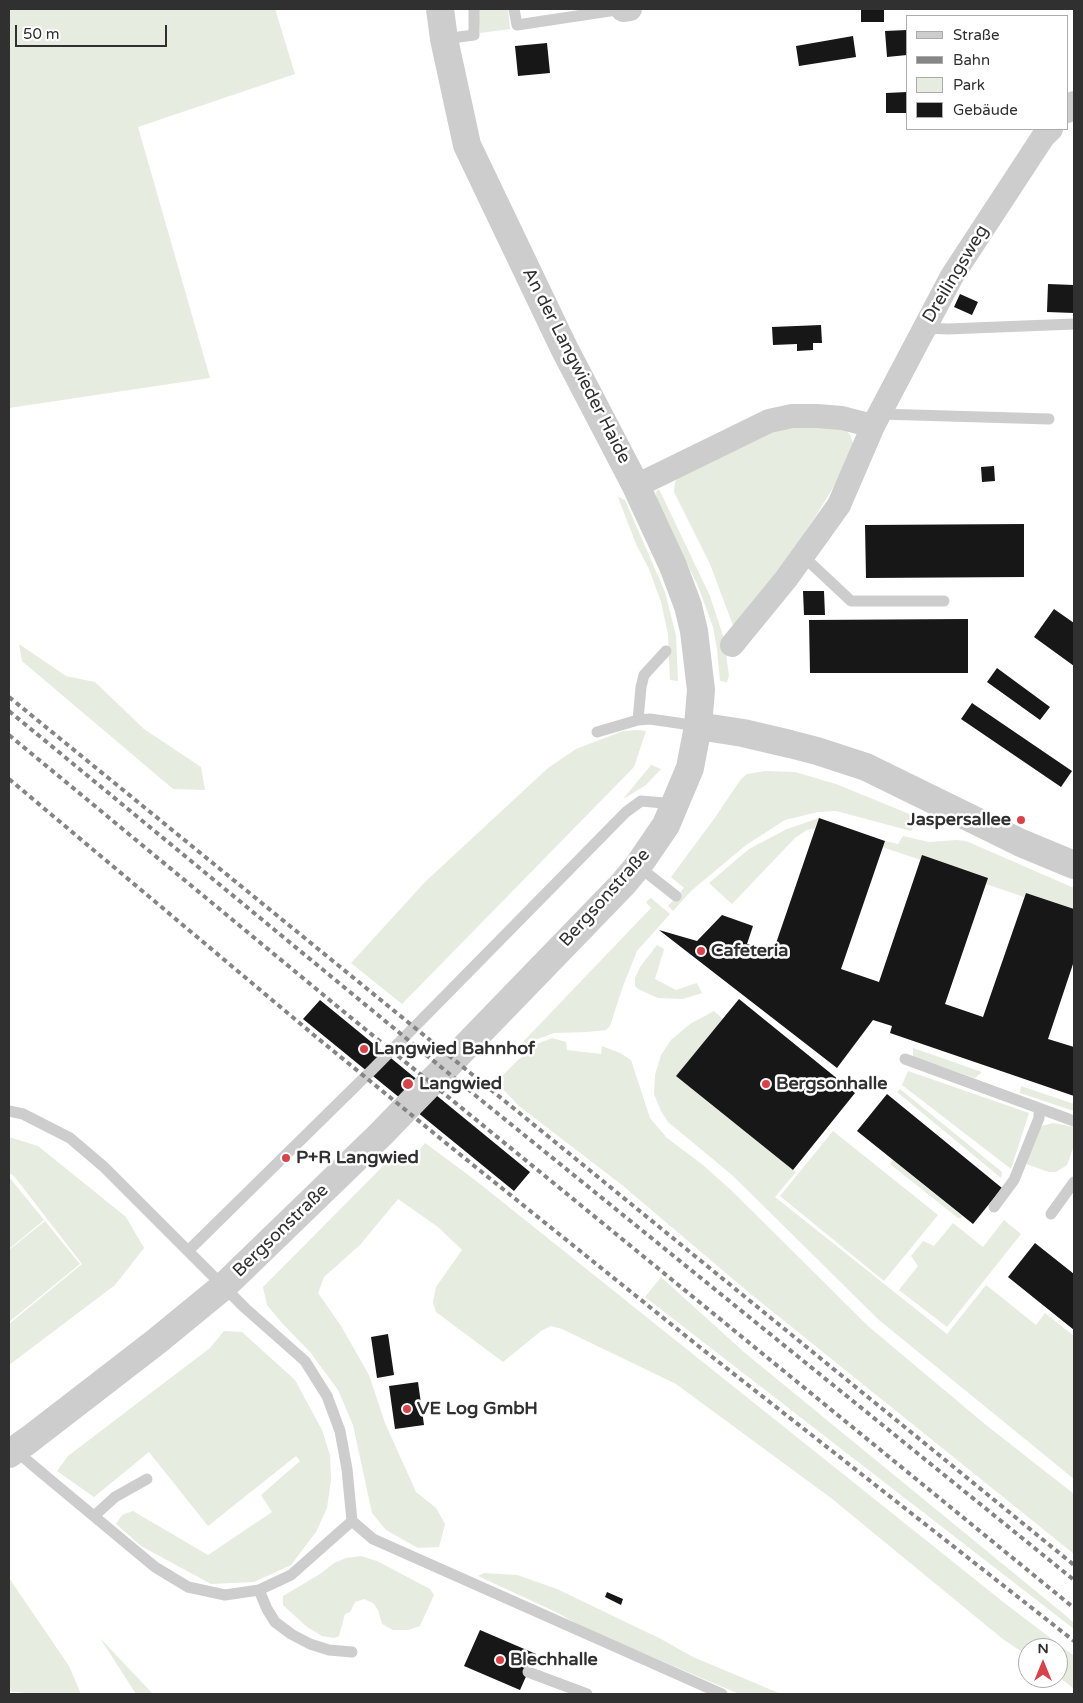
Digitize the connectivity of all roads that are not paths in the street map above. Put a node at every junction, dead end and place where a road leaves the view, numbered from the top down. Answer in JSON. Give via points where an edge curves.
{"nodes":[{"id":1,"x":440,"y":9,"type":"edge"},
{"id":2,"x":474,"y":9,"type":"edge"},
{"id":3,"x":514,"y":9,"type":"edge"},
{"id":4,"x":626,"y":9,"type":"edge"},
{"id":5,"x":444,"y":38,"type":"junction"},
{"id":6,"x":1050,"y":130,"type":"edge"},
{"id":7,"x":1074,"y":324,"type":"edge"},
{"id":8,"x":924,"y":328,"type":"junction"},
{"id":9,"x":1049,"y":419,"type":"dead end"},
{"id":10,"x":876,"y":420,"type":"junction"},
{"id":11,"x":636,"y":486,"type":"junction"},
{"id":12,"x":803,"y":556,"type":"junction"},
{"id":13,"x":944,"y":601,"type":"dead end"},
{"id":14,"x":732,"y":645,"type":"dead end"},
{"id":15,"x":666,"y":651,"type":"dead end"},
{"id":16,"x":638,"y":720,"type":"junction"},
{"id":17,"x":698,"y":726,"type":"junction"},
{"id":18,"x":597,"y":732,"type":"dead end"},
{"id":19,"x":676,"y":804,"type":"junction"},
{"id":20,"x":1074,"y":865,"type":"edge"},
{"id":21,"x":638,"y":866,"type":"junction"},
{"id":22,"x":676,"y":896,"type":"dead end"},
{"id":23,"x":905,"y":1060,"type":"dead end"},
{"id":24,"x":1039,"y":1108,"type":"junction"},
{"id":25,"x":9,"y":1110,"type":"edge"},
{"id":26,"x":1074,"y":1121,"type":"edge"},
{"id":27,"x":1074,"y":1182,"type":"edge"},
{"id":28,"x":994,"y":1207,"type":"dead end"},
{"id":29,"x":1051,"y":1214,"type":"dead end"},
{"id":30,"x":188,"y":1251,"type":"junction"},
{"id":31,"x":224,"y":1286,"type":"junction"},
{"id":32,"x":9,"y":1445,"type":"edge"},
{"id":33,"x":9,"y":1454,"type":"edge"},
{"id":34,"x":147,"y":1479,"type":"dead end"},
{"id":35,"x":94,"y":1516,"type":"junction"},
{"id":36,"x":352,"y":1522,"type":"junction"},
{"id":37,"x":259,"y":1590,"type":"junction"},
{"id":38,"x":352,"y":1652,"type":"dead end"},
{"id":39,"x":528,"y":1672,"type":"dead end"},
{"id":40,"x":587,"y":1694,"type":"edge"},
{"id":41,"x":722,"y":1694,"type":"edge"}],
"edges":[{"from":1,"to":5,"type":"street","name":"An der Langwieder Haide"},
{"from":2,"to":5,"type":"lane","via":[[474,35]]},
{"from":3,"to":4,"type":"lane","via":[[517,25]]},
{"from":5,"to":11,"type":"street","name":"An der Langwieder Haide","via":[[466,145],[564,348]]},
{"from":6,"to":8,"type":"street","name":"Dreilingsweg","via":[[952,276]]},
{"from":7,"to":8,"type":"lane"},
{"from":8,"to":10,"type":"street","name":"Dreilingsweg"},
{"from":9,"to":10,"type":"lane"},
{"from":10,"to":11,"type":"street","via":[[792,416],[769,421]]},
{"from":10,"to":12,"type":"street","name":"Dreilingsweg","via":[[839,505]]},
{"from":11,"to":17,"type":"street","name":"An der Langwieder Haide","via":[[688,606],[699,666]]},
{"from":12,"to":13,"type":"lane","via":[[851,601]]},
{"from":12,"to":14,"type":"street","name":"Dreilingsweg"},
{"from":15,"to":16,"type":"lane","via":[[644,675]]},
{"from":16,"to":17,"type":"lane","via":[[658,719]]},
{"from":16,"to":18,"type":"lane"},
{"from":17,"to":19,"type":"street","name":"Bergsonstraße","via":[[690,768]]},
{"from":17,"to":20,"type":"street","via":[[783,742],[866,767]]},
{"from":19,"to":21,"type":"street","name":"Bergsonstraße"},
{"from":19,"to":30,"type":"lane","via":[[641,801],[626,812]]},
{"from":21,"to":22,"type":"lane"},
{"from":21,"to":31,"type":"street","name":"Bergsonstraße","via":[[381,1134]]},
{"from":23,"to":24,"type":"lane"},
{"from":24,"to":26,"type":"lane"},
{"from":24,"to":28,"type":"lane","via":[[1039,1118],[1014,1180]]},
{"from":25,"to":30,"type":"lane","name":"Bergsonstraße","via":[[24,1114],[70,1138],[104,1167]]},
{"from":27,"to":29,"type":"lane"},
{"from":30,"to":31,"type":"lane","name":"Bergsonstraße"},
{"from":31,"to":33,"type":"street","name":"Bergsonstraße","via":[[158,1341]]},
{"from":31,"to":36,"type":"lane","via":[[305,1361],[327,1396],[340,1431]]},
{"from":32,"to":35,"type":"lane","bridge":true},
{"from":34,"to":35,"type":"lane","via":[[115,1497]]},
{"from":35,"to":37,"type":"lane","via":[[155,1567],[188,1587],[225,1595]]},
{"from":36,"to":37,"type":"lane","via":[[291,1575]]},
{"from":36,"to":41,"type":"lane","via":[[373,1540]]},
{"from":37,"to":38,"type":"lane","via":[[275,1622],[291,1634],[329,1650]]},
{"from":39,"to":40,"type":"lane"}]}
